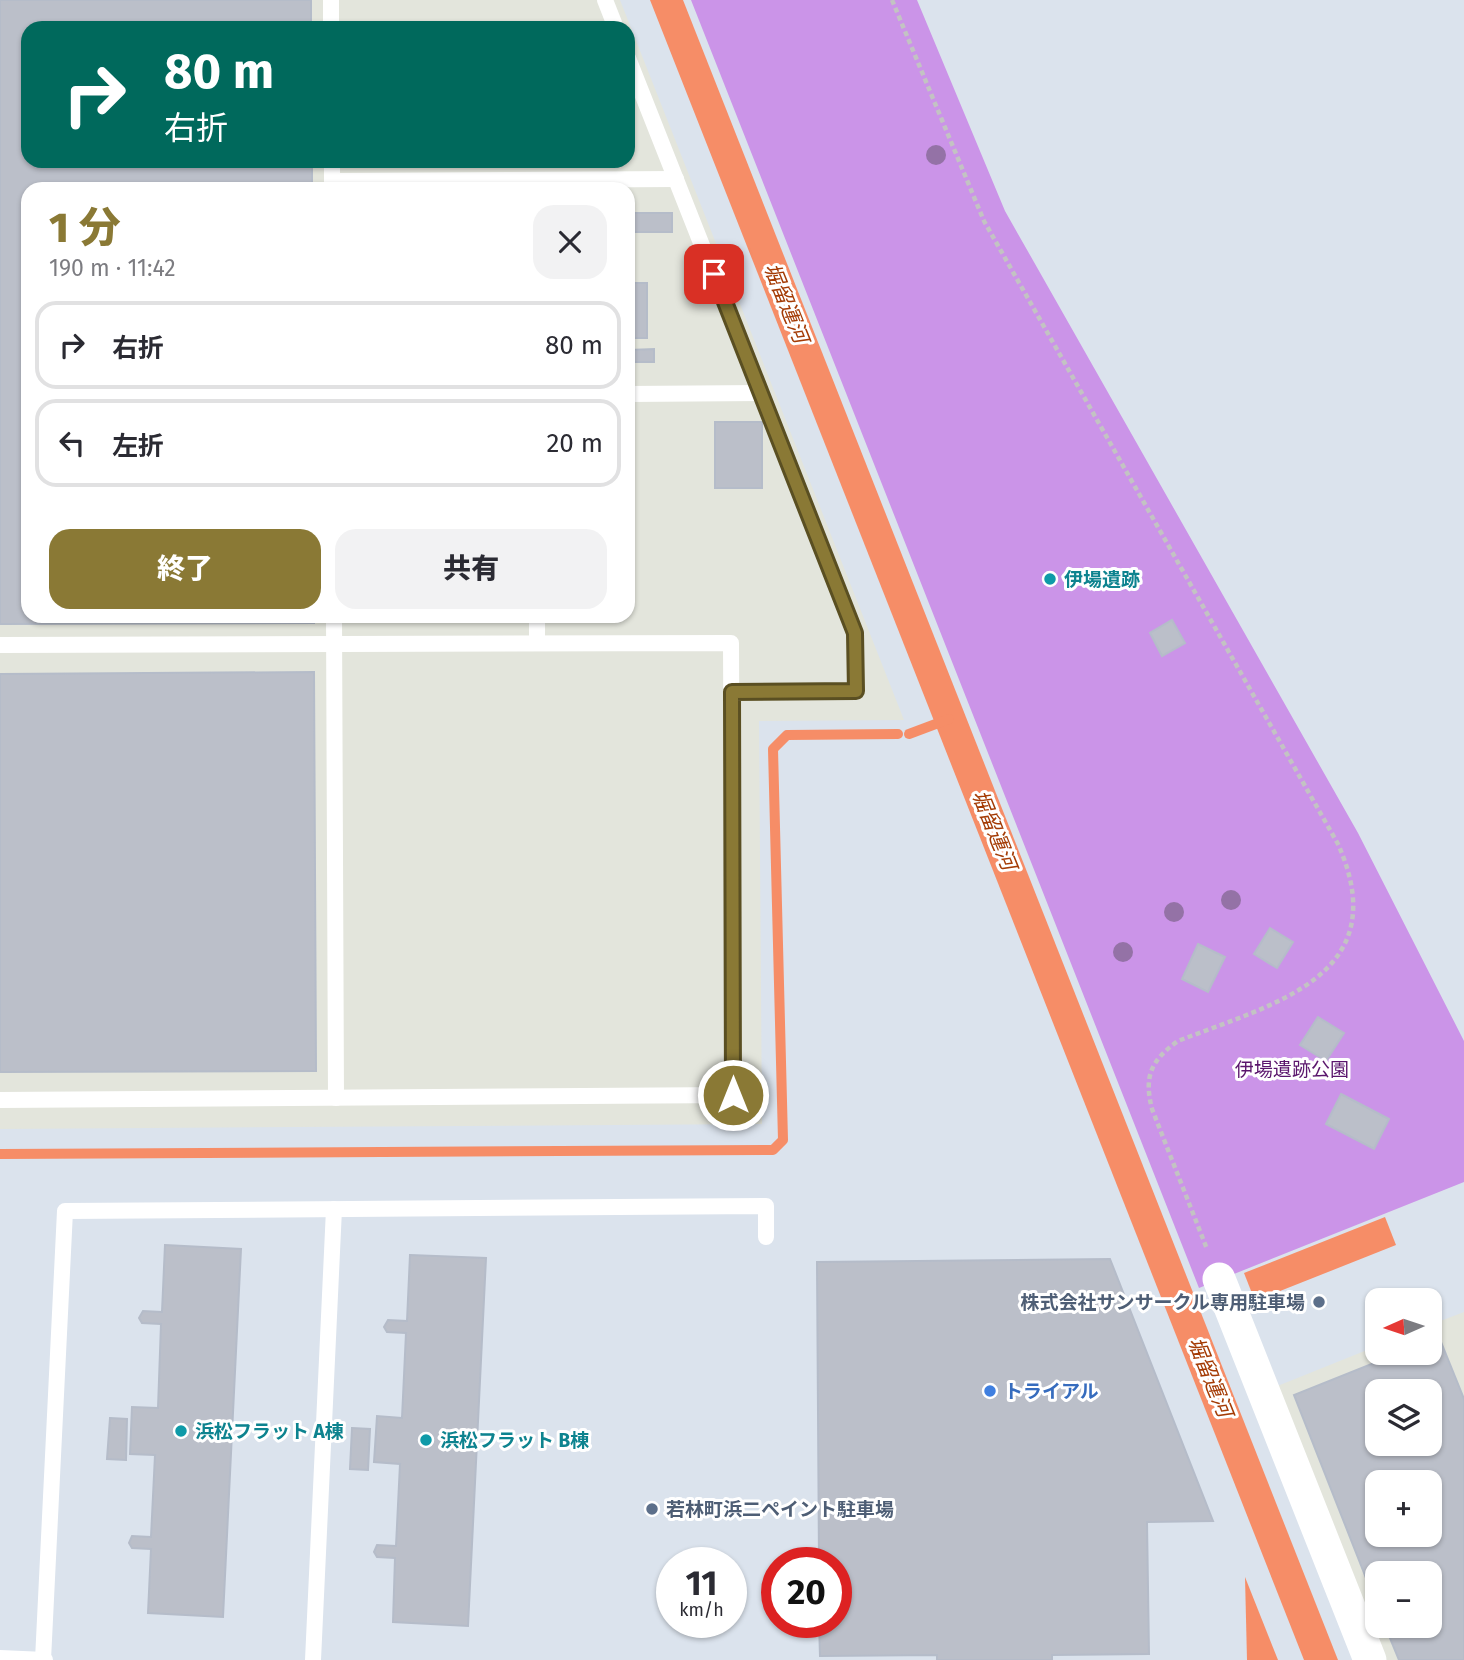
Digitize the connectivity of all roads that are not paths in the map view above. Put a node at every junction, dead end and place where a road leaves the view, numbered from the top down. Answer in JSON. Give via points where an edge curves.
{"nodes":[{"id":1,"x":331,"y":0,"type":"edge"},
{"id":2,"x":606,"y":0,"type":"edge"},
{"id":3,"x":331,"y":21,"type":"edge"},
{"id":4,"x":614,"y":21,"type":"edge"},
{"id":5,"x":635,"y":76,"type":"edge"},
{"id":6,"x":676,"y":179,"type":"junction"},
{"id":7,"x":591,"y":182,"type":"edge"},
{"id":8,"x":761,"y":393,"type":"junction"},
{"id":9,"x":635,"y":394,"type":"edge"},
{"id":10,"x":334,"y":623,"type":"edge"},
{"id":11,"x":537,"y":623,"type":"edge"},
{"id":12,"x":537,"y":643,"type":"junction"},
{"id":13,"x":334,"y":644,"type":"junction"},
{"id":14,"x":0,"y":645,"type":"edge"},
{"id":15,"x":732,"y":692,"type":"junction"},
{"id":16,"x":336,"y":1098,"type":"junction"},
{"id":17,"x":0,"y":1100,"type":"edge"},
{"id":18,"x":334,"y":1209,"type":"junction"},
{"id":19,"x":766,"y":1237,"type":"dead end"},
{"id":20,"x":1219,"y":1279,"type":"road end"},
{"id":21,"x":0,"y":1658,"type":"edge"},
{"id":22,"x":44,"y":1660,"type":"edge"},
{"id":23,"x":313,"y":1660,"type":"edge"},
{"id":24,"x":1370,"y":1660,"type":"edge"}],
"edges":[{"from":1,"to":3,"type":"lane"},
{"from":2,"to":4,"type":"lane"},
{"from":5,"to":6,"type":"lane"},
{"from":6,"to":7,"type":"lane"},
{"from":6,"to":8,"type":"lane"},
{"from":8,"to":9,"type":"lane"},
{"from":8,"to":15,"type":"lane","via":[[855,633],[856,691]]},
{"from":10,"to":13,"type":"lane"},
{"from":11,"to":12,"type":"lane"},
{"from":12,"to":13,"type":"lane"},
{"from":12,"to":15,"type":"lane","via":[[731,642]]},
{"from":13,"to":14,"type":"lane"},
{"from":13,"to":16,"type":"lane"},
{"from":15,"to":16,"type":"lane","via":[[733,1095]]},
{"from":16,"to":17,"type":"lane"},
{"from":18,"to":19,"type":"lane","via":[[766,1206]]},
{"from":18,"to":22,"type":"lane","via":[[65,1211]]},
{"from":18,"to":23,"type":"lane"},
{"from":20,"to":24,"type":"street"},
{"from":21,"to":22,"type":"lane"}]}
